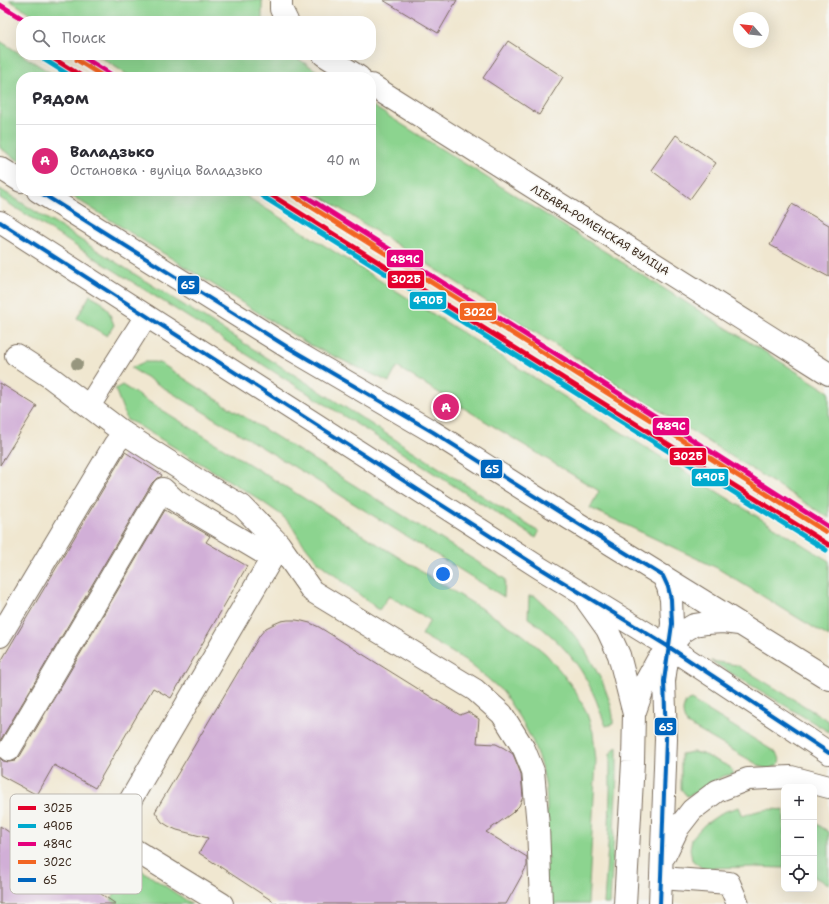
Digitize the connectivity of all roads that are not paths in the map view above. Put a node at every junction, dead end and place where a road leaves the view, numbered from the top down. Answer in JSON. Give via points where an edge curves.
{"nodes":[{"id":1,"x":281,"y":0,"type":"edge"},
{"id":2,"x":284,"y":16,"type":"edge"},
{"id":3,"x":332,"y":60,"type":"edge"},
{"id":4,"x":350,"y":72,"type":"edge"},
{"id":5,"x":376,"y":88,"type":"edge"},
{"id":6,"x":0,"y":168,"type":"edge"},
{"id":7,"x":16,"y":178,"type":"edge"},
{"id":8,"x":46,"y":196,"type":"edge"},
{"id":9,"x":0,"y":222,"type":"edge"},
{"id":10,"x":146,"y":316,"type":"junction"},
{"id":11,"x":16,"y":355,"type":"dead end"},
{"id":12,"x":829,"y":374,"type":"edge"},
{"id":13,"x":89,"y":406,"type":"junction"},
{"id":14,"x":124,"y":433,"type":"junction"},
{"id":15,"x":275,"y":551,"type":"junction"},
{"id":16,"x":663,"y":576,"type":"junction"},
{"id":17,"x":582,"y":594,"type":"junction"},
{"id":18,"x":742,"y":624,"type":"junction"},
{"id":19,"x":0,"y":636,"type":"edge"},
{"id":20,"x":669,"y":647,"type":"junction"},
{"id":21,"x":829,"y":679,"type":"edge"},
{"id":22,"x":634,"y":714,"type":"junction"},
{"id":23,"x":9,"y":750,"type":"dead end"},
{"id":24,"x":829,"y":753,"type":"edge"},
{"id":25,"x":829,"y":787,"type":"edge"},
{"id":26,"x":134,"y":794,"type":"edge"},
{"id":27,"x":142,"y":855,"type":"edge"},
{"id":28,"x":661,"y":870,"type":"junction"},
{"id":29,"x":222,"y":904,"type":"edge"},
{"id":30,"x":541,"y":904,"type":"edge"},
{"id":31,"x":625,"y":904,"type":"edge"},
{"id":32,"x":660,"y":904,"type":"edge"},
{"id":33,"x":738,"y":904,"type":"edge"}],
"edges":[{"from":1,"to":2,"type":"main road","via":[[280,9]]},
{"from":3,"to":4,"type":"main road"},
{"from":5,"to":12,"type":"main road","name":"ЛІБАВА-РОМЕНСКАЯ ВУЛІЦА"},
{"from":6,"to":7,"type":"main road"},
{"from":8,"to":16,"type":"main road"},
{"from":9,"to":10,"type":"main road"},
{"from":10,"to":13,"type":"main road"},
{"from":10,"to":17,"type":"main road"},
{"from":11,"to":13,"type":"main road"},
{"from":13,"to":14,"type":"main road"},
{"from":14,"to":15,"type":"main road","via":[[242,506]]},
{"from":14,"to":19,"type":"main road","via":[[114,444]]},
{"from":15,"to":23,"type":"main road","via":[[176,501],[163,489]]},
{"from":15,"to":26,"type":"main road"},
{"from":15,"to":30,"type":"main road","via":[[312,591],[475,690],[502,714],[524,749],[533,771]]},
{"from":16,"to":18,"type":"main road"},
{"from":16,"to":20,"type":"main road","via":[[671,599],[672,624]]},
{"from":17,"to":20,"type":"main road"},
{"from":17,"to":22,"type":"main road","via":[[607,629],[619,655]]},
{"from":18,"to":20,"type":"main road","via":[[723,622],[694,625],[684,631]]},
{"from":18,"to":21,"type":"main road"},
{"from":20,"to":22,"type":"main road","via":[[645,682]]},
{"from":20,"to":24,"type":"main road"},
{"from":20,"to":28,"type":"main road","via":[[664,681],[666,739]]},
{"from":22,"to":31,"type":"main road"},
{"from":25,"to":28,"type":"main road","via":[[791,777],[748,780],[717,791],[692,810],[678,828]]},
{"from":27,"to":29,"type":"main road"},
{"from":28,"to":32,"type":"main road"},
{"from":28,"to":33,"type":"main road","via":[[729,883]]}]}
